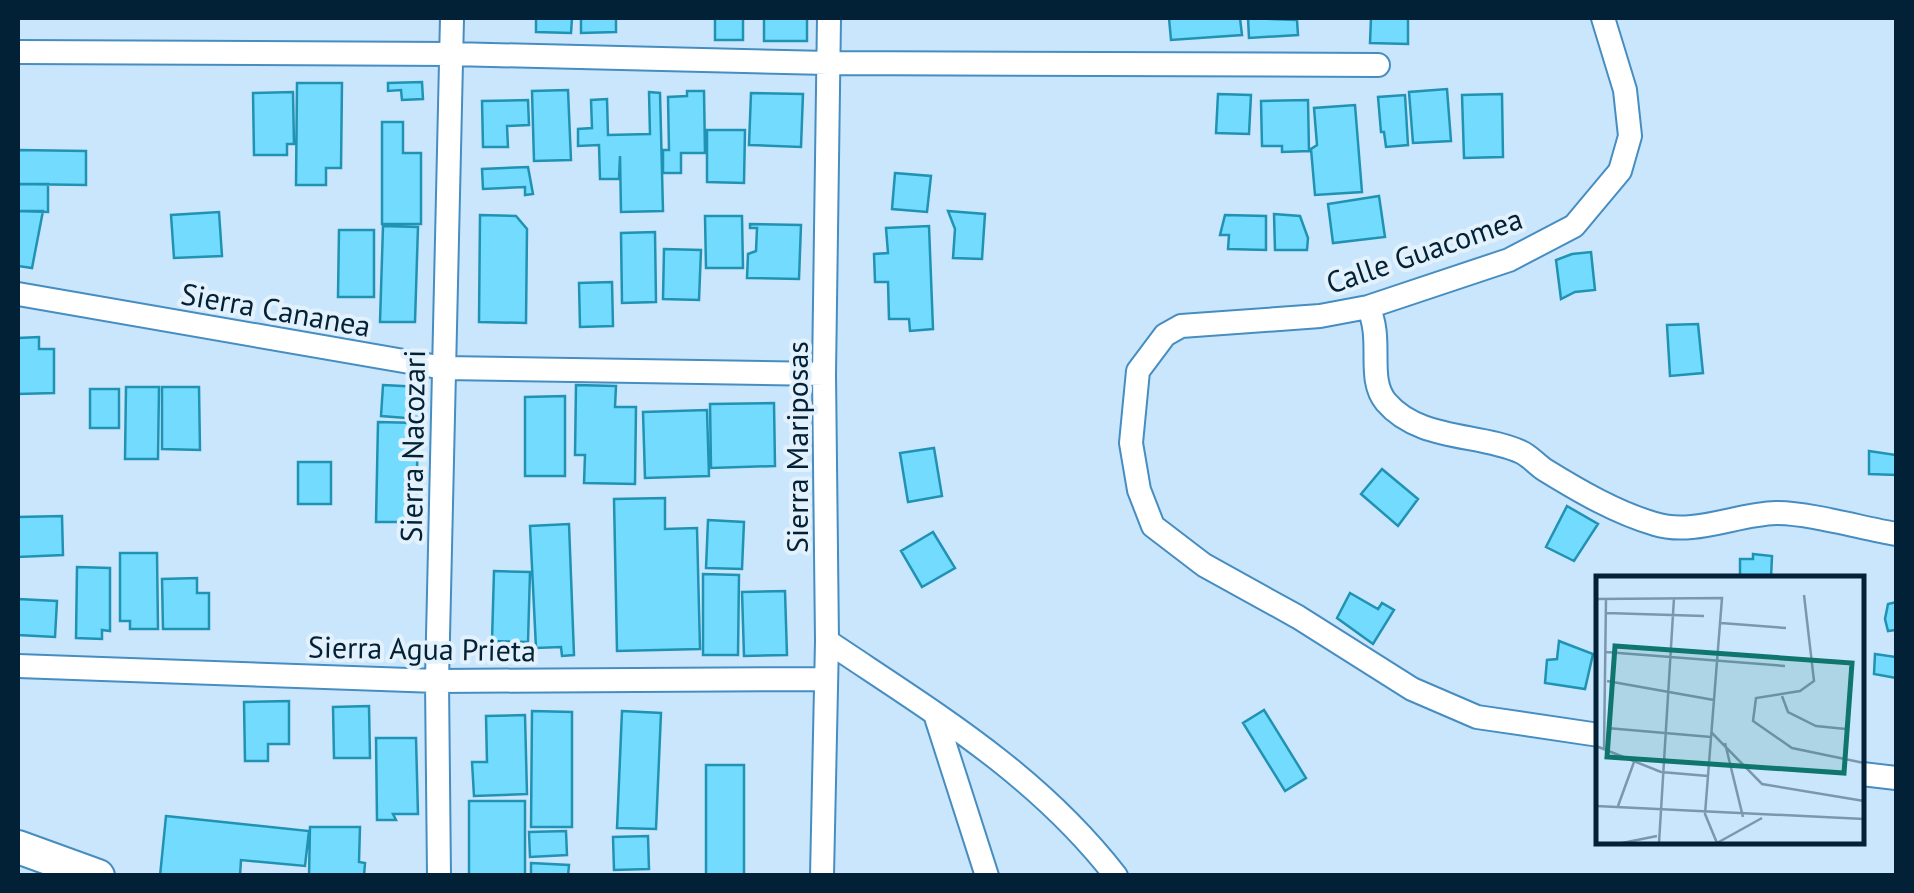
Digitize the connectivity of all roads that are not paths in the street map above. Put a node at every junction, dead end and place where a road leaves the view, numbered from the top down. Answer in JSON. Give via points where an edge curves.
{"nodes":[{"id":1,"x":452,"y":18,"type":"edge"},
{"id":2,"x":829,"y":18,"type":"edge"},
{"id":3,"x":1603,"y":18,"type":"edge"},
{"id":4,"x":18,"y":52,"type":"edge"},
{"id":5,"x":452,"y":54,"type":"junction"},
{"id":6,"x":828,"y":63,"type":"junction"},
{"id":7,"x":1378,"y":65,"type":"dead end"},
{"id":8,"x":18,"y":294,"type":"edge"},
{"id":9,"x":1368,"y":307,"type":"junction"},
{"id":10,"x":444,"y":368,"type":"junction"},
{"id":11,"x":824,"y":374,"type":"junction"},
{"id":12,"x":1896,"y":534,"type":"edge"},
{"id":13,"x":827,"y":642,"type":"junction"},
{"id":14,"x":18,"y":666,"type":"edge"},
{"id":15,"x":825,"y":678,"type":"junction"},
{"id":16,"x":437,"y":681,"type":"junction"},
{"id":17,"x":936,"y":714,"type":"junction"},
{"id":18,"x":1596,"y":735,"type":"edge"},
{"id":19,"x":1864,"y":774,"type":"edge"},
{"id":20,"x":1896,"y":778,"type":"edge"},
{"id":21,"x":18,"y":847,"type":"edge"},
{"id":22,"x":98,"y":876,"type":"edge"},
{"id":23,"x":439,"y":876,"type":"edge"},
{"id":24,"x":822,"y":876,"type":"edge"},
{"id":25,"x":987,"y":876,"type":"edge"},
{"id":26,"x":1116,"y":876,"type":"edge"}],
"edges":[{"from":1,"to":5,"type":"street","name":"Sierra Nacozari"},
{"from":2,"to":6,"type":"street","name":"Sierra Mariposas"},
{"from":3,"to":9,"type":"street","name":"Calle Guacomea","via":[[1626,90],[1630,136],[1620,171],[1574,226],[1508,260]]},
{"from":4,"to":5,"type":"street"},
{"from":5,"to":6,"type":"street"},
{"from":5,"to":10,"type":"street","name":"Sierra Nacozari"},
{"from":6,"to":7,"type":"street"},
{"from":6,"to":11,"type":"street","name":"Sierra Mariposas"},
{"from":8,"to":10,"type":"street","name":"Sierra Cananea"},
{"from":9,"to":12,"type":"street","via":[[1377,335],[1378,387],[1386,402],[1428,428],[1521,452],[1607,504],[1657,525],[1779,513]]},
{"from":9,"to":18,"type":"street","name":"Calle Guacomea","via":[[1180,326],[1165,335],[1138,371],[1131,443],[1153,526],[1204,565],[1412,689],[1477,717]]},
{"from":10,"to":11,"type":"street","name":"Sierra Cananea"},
{"from":10,"to":16,"type":"street","name":"Sierra Nacozari"},
{"from":11,"to":13,"type":"street","name":"Sierra Mariposas"},
{"from":13,"to":15,"type":"street","name":"Sierra Mariposas"},
{"from":13,"to":17,"type":"street"},
{"from":14,"to":16,"type":"street","name":"Sierra Agua Prieta"},
{"from":15,"to":16,"type":"street","name":"Sierra Agua Prieta"},
{"from":15,"to":24,"type":"street","name":"Sierra Mariposas"},
{"from":16,"to":23,"type":"street","name":"Sierra Nacozari"},
{"from":17,"to":25,"type":"street"},
{"from":17,"to":26,"type":"street","via":[[1080,830]]},
{"from":19,"to":20,"type":"street"},
{"from":21,"to":22,"type":"street"}]}
